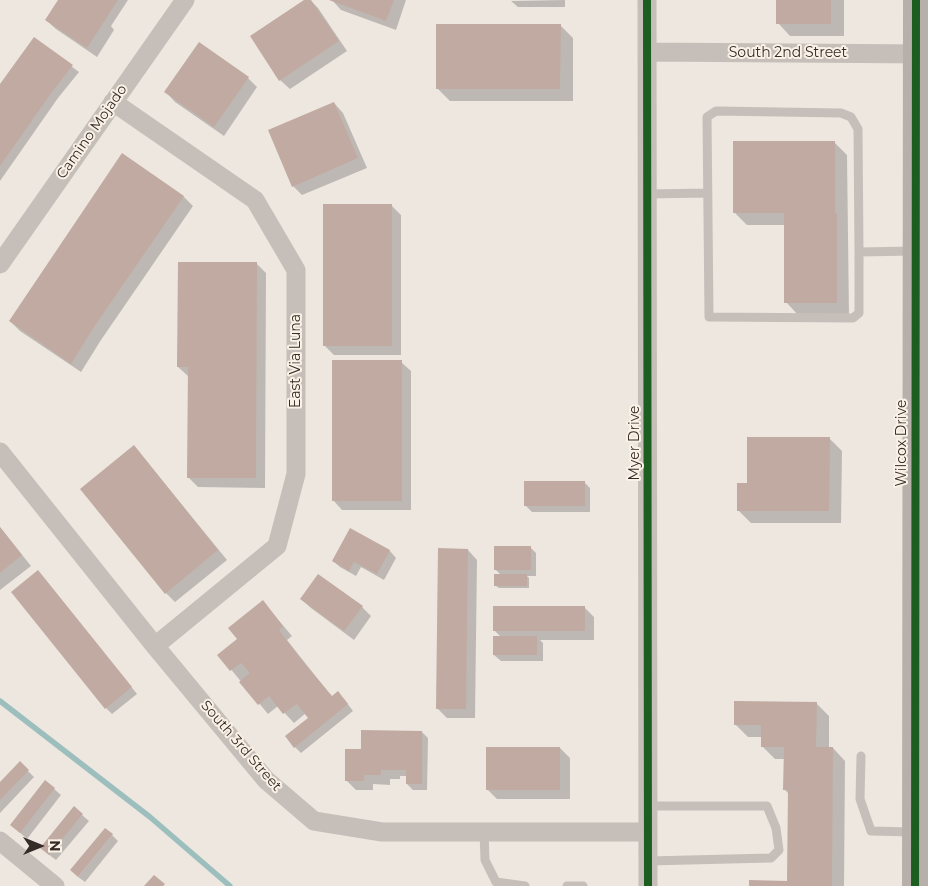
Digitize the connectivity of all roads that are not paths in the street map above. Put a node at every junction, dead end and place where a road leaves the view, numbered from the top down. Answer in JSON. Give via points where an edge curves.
{"nodes":[{"id":1,"x":185,"y":0,"type":"edge"},
{"id":2,"x":647,"y":0,"type":"edge"},
{"id":3,"x":916,"y":0,"type":"edge"},
{"id":4,"x":647,"y":52,"type":"junction"},
{"id":5,"x":922,"y":54,"type":"edge"},
{"id":6,"x":113,"y":102,"type":"junction"},
{"id":7,"x":708,"y":193,"type":"junction"},
{"id":8,"x":647,"y":194,"type":"junction"},
{"id":9,"x":915,"y":251,"type":"junction"},
{"id":10,"x":859,"y":252,"type":"junction"},
{"id":11,"x":0,"y":264,"type":"edge"},
{"id":12,"x":0,"y":452,"type":"edge"},
{"id":13,"x":155,"y":646,"type":"junction"},
{"id":14,"x":861,"y":756,"type":"dead end"},
{"id":15,"x":648,"y":806,"type":"junction"},
{"id":16,"x":484,"y":832,"type":"junction"},
{"id":17,"x":648,"y":832,"type":"junction"},
{"id":18,"x":915,"y":832,"type":"junction"},
{"id":19,"x":0,"y":842,"type":"edge"},
{"id":20,"x":648,"y":861,"type":"junction"},
{"id":21,"x":55,"y":886,"type":"edge"},
{"id":22,"x":525,"y":886,"type":"edge"},
{"id":23,"x":567,"y":886,"type":"edge"},
{"id":24,"x":583,"y":886,"type":"edge"},
{"id":25,"x":648,"y":886,"type":"edge"},
{"id":26,"x":915,"y":886,"type":"edge"}],
"edges":[{"from":1,"to":6,"type":"street","name":"Camino Mojado"},
{"from":2,"to":4,"type":"street","name":"Myer Drive"},
{"from":3,"to":5,"type":"street","name":"Wilcox Drive"},
{"from":4,"to":5,"type":"street","name":"South 2nd Street"},
{"from":4,"to":8,"type":"street","name":"Myer Drive"},
{"from":5,"to":9,"type":"street","name":"Wilcox Drive"},
{"from":6,"to":11,"type":"street","name":"Camino Mojado"},
{"from":6,"to":13,"type":"street","name":"East Via Luna","via":[[255,200],[296,270],[296,474],[277,546]]},
{"from":7,"to":8,"type":"lane"},
{"from":7,"to":10,"type":"lane","via":[[710,317],[853,318],[859,313]]},
{"from":7,"to":10,"type":"lane","via":[[707,117],[716,111],[841,113],[851,117],[858,129]]},
{"from":8,"to":15,"type":"street","name":"Myer Drive"},
{"from":9,"to":10,"type":"lane"},
{"from":9,"to":18,"type":"street","name":"Wilcox Drive"},
{"from":12,"to":13,"type":"street","name":"South 3rd Street"},
{"from":13,"to":16,"type":"street","name":"South 3rd Street","via":[[266,780],[314,821],[382,832]]},
{"from":14,"to":18,"type":"lane","via":[[860,799],[871,830]]},
{"from":15,"to":17,"type":"street","name":"Myer Drive"},
{"from":15,"to":20,"type":"lane","via":[[767,806],[776,828],[779,850],[770,858]]},
{"from":16,"to":17,"type":"street","name":"South 3rd Street"},
{"from":16,"to":22,"type":"lane","via":[[485,860],[496,882]]},
{"from":17,"to":20,"type":"street","name":"Myer Drive"},
{"from":18,"to":26,"type":"street","name":"Wilcox Drive"},
{"from":19,"to":21,"type":"street"},
{"from":20,"to":25,"type":"street","name":"Myer Drive"},
{"from":23,"to":24,"type":"lane"}]}
